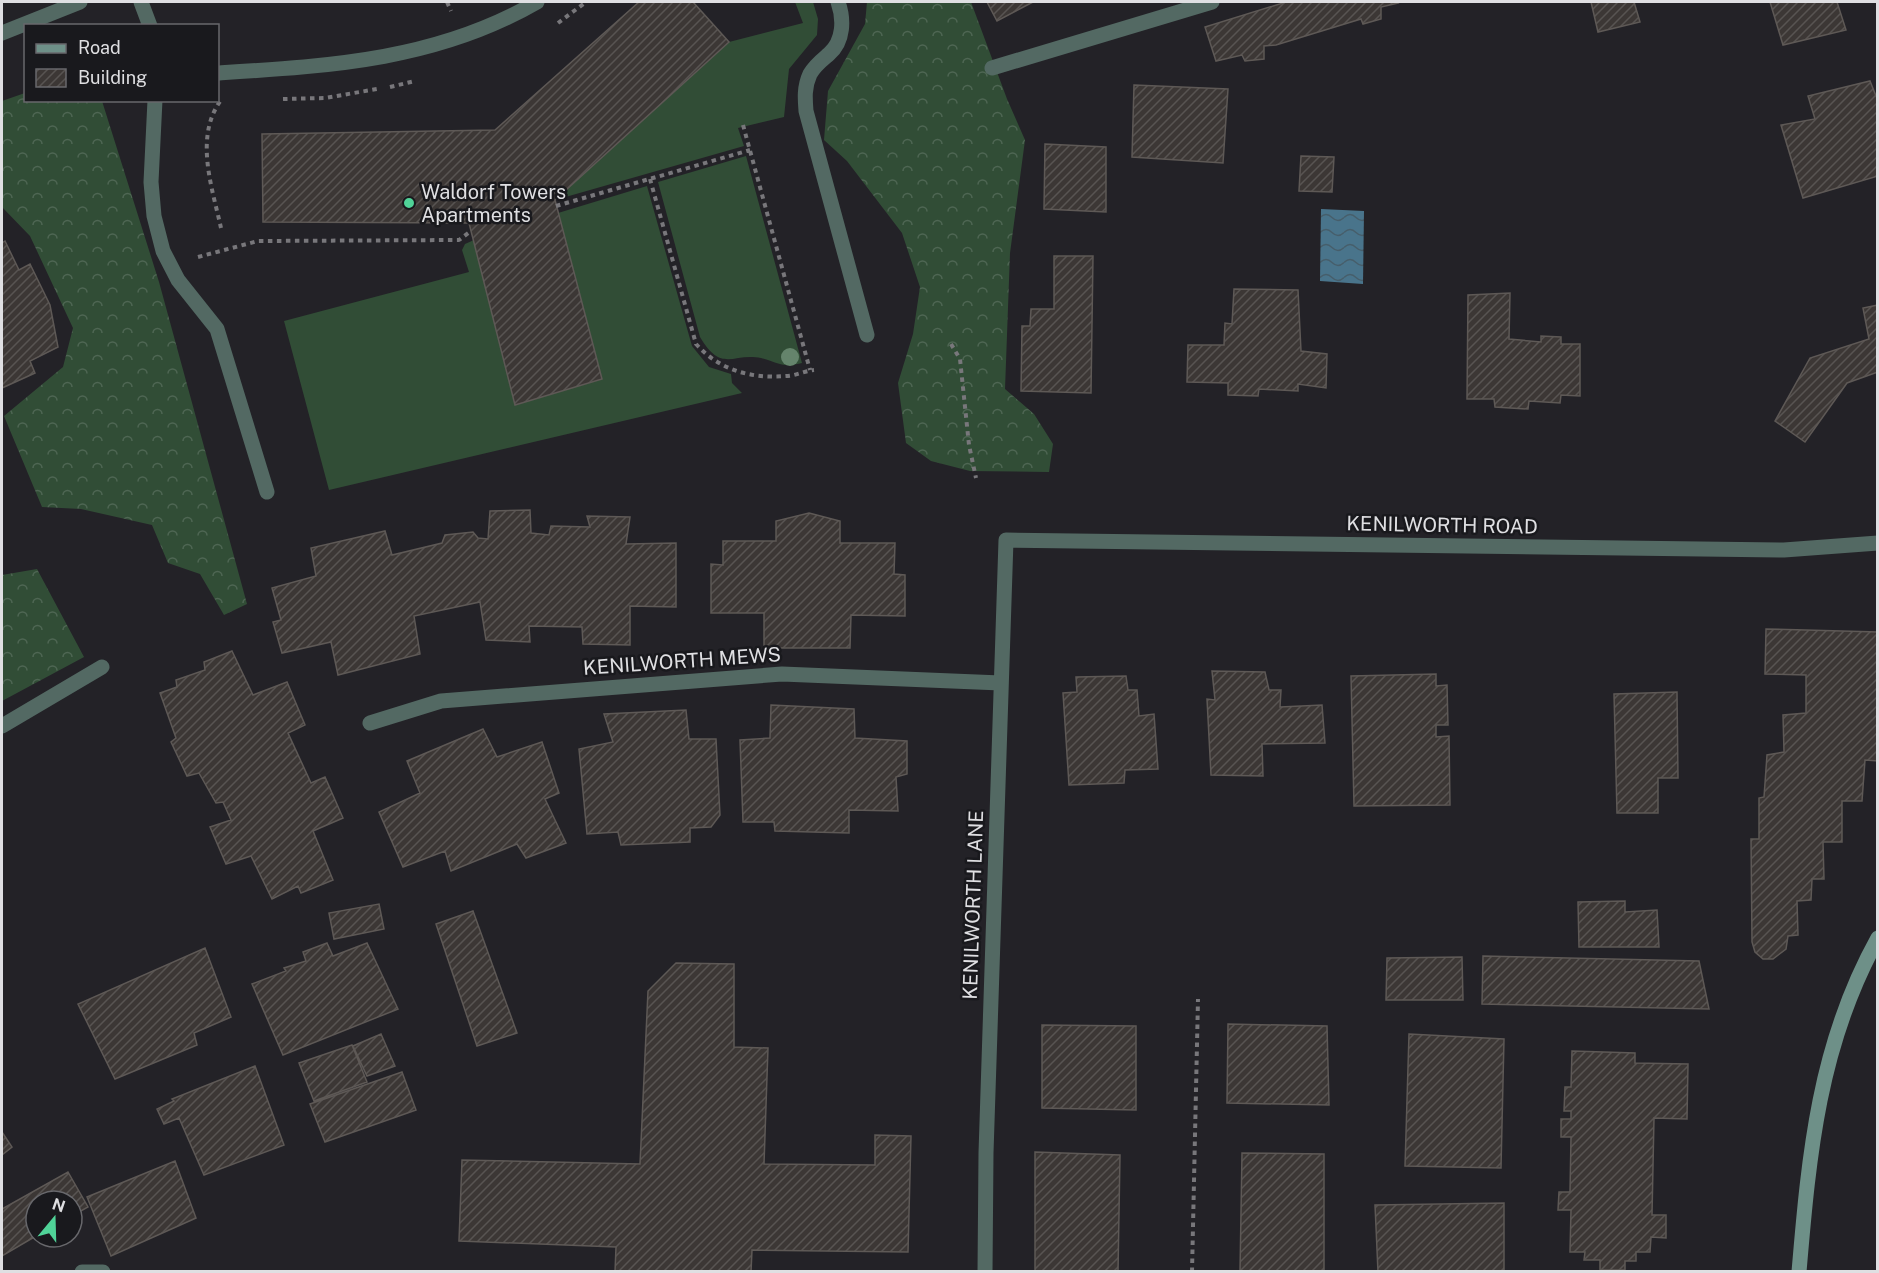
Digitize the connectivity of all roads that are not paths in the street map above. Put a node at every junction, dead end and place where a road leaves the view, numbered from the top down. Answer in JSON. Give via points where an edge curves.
{"nodes":[{"id":1,"x":80,"y":2,"type":"edge"},
{"id":2,"x":141,"y":2,"type":"edge"},
{"id":3,"x":537,"y":2,"type":"edge"},
{"id":4,"x":838,"y":2,"type":"edge"},
{"id":5,"x":1212,"y":2,"type":"edge"},
{"id":6,"x":24,"y":24,"type":"edge"},
{"id":7,"x":25,"y":24,"type":"edge"},
{"id":8,"x":149,"y":24,"type":"edge"},
{"id":9,"x":2,"y":33,"type":"edge"},
{"id":10,"x":992,"y":68,"type":"dead end"},
{"id":11,"x":219,"y":73,"type":"edge"},
{"id":12,"x":155,"y":102,"type":"edge"},
{"id":13,"x":867,"y":335,"type":"dead end"},
{"id":14,"x":267,"y":492,"type":"dead end"},
{"id":15,"x":1006,"y":540,"type":"joint"},
{"id":16,"x":1878,"y":543,"type":"edge"},
{"id":17,"x":102,"y":667,"type":"dead end"},
{"id":18,"x":1001,"y":683,"type":"junction"},
{"id":19,"x":370,"y":723,"type":"dead end"},
{"id":20,"x":2,"y":726,"type":"edge"},
{"id":21,"x":1878,"y":938,"type":"edge"},
{"id":22,"x":82,"y":1272,"type":"edge"},
{"id":23,"x":103,"y":1272,"type":"edge"},
{"id":24,"x":985,"y":1272,"type":"edge"},
{"id":25,"x":1799,"y":1272,"type":"edge"}],
"edges":[{"from":1,"to":7,"type":"street"},
{"from":2,"to":8,"type":"street"},
{"from":3,"to":11,"type":"street","via":[[497,24],[423,49],[327,64]]},
{"from":4,"to":13,"type":"street","via":[[842,32],[837,44],[811,72],[805,96]]},
{"from":5,"to":10,"type":"street"},
{"from":6,"to":9,"type":"street"},
{"from":12,"to":14,"type":"street","via":[[151,182],[163,251],[178,280],[217,329]]},
{"from":15,"to":16,"type":"street","name":"KENILWORTH ROAD","via":[[1784,550]]},
{"from":15,"to":18,"type":"street","name":"KENILWORTH LANE"},
{"from":17,"to":20,"type":"street"},
{"from":18,"to":19,"type":"street","name":"KENILWORTH MEWS","via":[[782,674],[441,701]]},
{"from":18,"to":24,"type":"street","name":"KENILWORTH LANE"},
{"from":21,"to":25,"type":"main road","via":[[1847,1003],[1826,1066],[1808,1160]]},
{"from":22,"to":23,"type":"street"}]}
